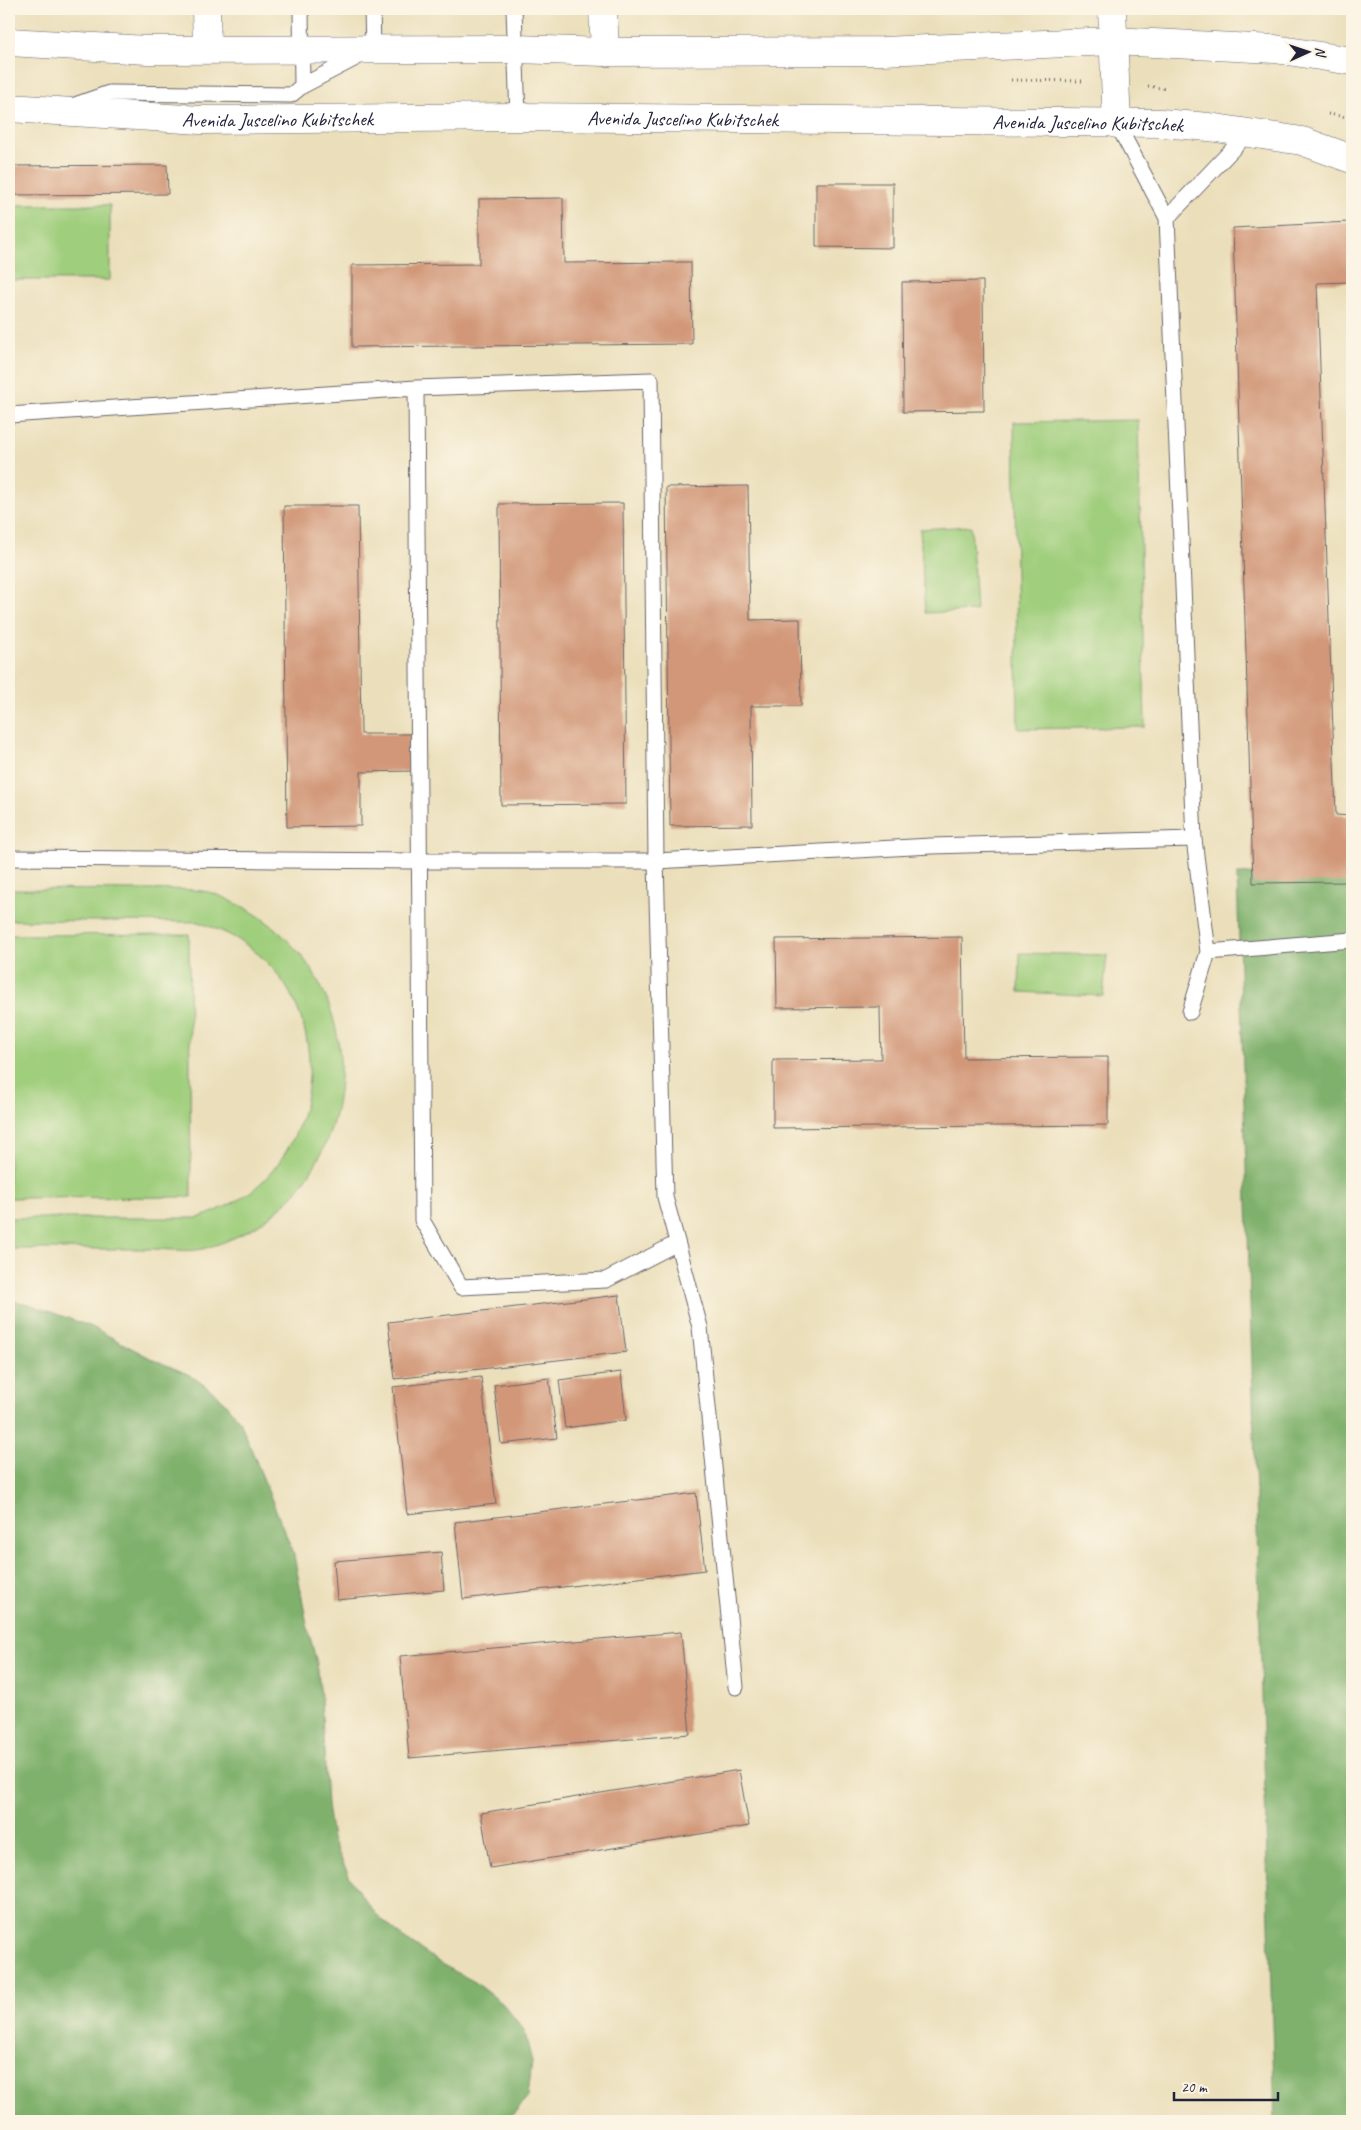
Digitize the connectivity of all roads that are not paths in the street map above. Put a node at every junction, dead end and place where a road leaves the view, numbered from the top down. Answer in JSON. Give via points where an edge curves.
{"nodes":[{"id":1,"x":206,"y":9,"type":"edge"},
{"id":2,"x":301,"y":9,"type":"edge"},
{"id":3,"x":372,"y":9,"type":"edge"},
{"id":4,"x":514,"y":9,"type":"edge"},
{"id":5,"x":604,"y":9,"type":"edge"},
{"id":6,"x":1112,"y":9,"type":"edge"},
{"id":7,"x":1114,"y":41,"type":"junction"},
{"id":8,"x":9,"y":42,"type":"edge"},
{"id":9,"x":207,"y":49,"type":"junction"},
{"id":10,"x":373,"y":49,"type":"junction"},
{"id":11,"x":516,"y":49,"type":"junction"},
{"id":12,"x":302,"y":51,"type":"junction"},
{"id":13,"x":605,"y":52,"type":"junction"},
{"id":14,"x":1352,"y":61,"type":"edge"},
{"id":15,"x":302,"y":86,"type":"junction"},
{"id":16,"x":9,"y":108,"type":"edge"},
{"id":17,"x":56,"y":112,"type":"junction"},
{"id":18,"x":518,"y":117,"type":"junction"},
{"id":19,"x":1117,"y":124,"type":"junction"},
{"id":20,"x":1248,"y":133,"type":"junction"},
{"id":21,"x":1352,"y":159,"type":"edge"},
{"id":22,"x":1167,"y":218,"type":"junction"},
{"id":23,"x":416,"y":388,"type":"junction"},
{"id":24,"x":9,"y":414,"type":"edge"},
{"id":25,"x":1194,"y":839,"type":"junction"},
{"id":26,"x":9,"y":858,"type":"edge"},
{"id":27,"x":419,"y":861,"type":"junction"},
{"id":28,"x":656,"y":861,"type":"junction"},
{"id":29,"x":1352,"y":940,"type":"edge"},
{"id":30,"x":1208,"y":952,"type":"junction"},
{"id":31,"x":1190,"y":1012,"type":"dead end"},
{"id":32,"x":677,"y":1243,"type":"junction"},
{"id":33,"x":736,"y":1687,"type":"dead end"}],
"edges":[{"from":1,"to":9,"type":"main road"},
{"from":2,"to":12,"type":"lane"},
{"from":3,"to":10,"type":"lane"},
{"from":4,"to":11,"type":"lane"},
{"from":5,"to":13,"type":"main road"},
{"from":6,"to":7,"type":"main road"},
{"from":7,"to":13,"type":"main road","via":[[883,51]]},
{"from":7,"to":14,"type":"main road","via":[[1275,49]]},
{"from":7,"to":19,"type":"main road"},
{"from":8,"to":9,"type":"main road","via":[[147,50]]},
{"from":9,"to":12,"type":"main road"},
{"from":10,"to":11,"type":"main road"},
{"from":10,"to":12,"type":"main road"},
{"from":10,"to":15,"type":"lane"},
{"from":11,"to":13,"type":"main road"},
{"from":11,"to":18,"type":"lane"},
{"from":12,"to":15,"type":"lane"},
{"from":15,"to":17,"type":"lane","via":[[290,95],[109,93]]},
{"from":16,"to":17,"type":"main road","name":"Avenida Juscelino Kubitschek"},
{"from":17,"to":18,"type":"main road","name":"Avenida Juscelino Kubitschek","via":[[201,120]]},
{"from":18,"to":19,"type":"main road","name":"Avenida Juscelino Kubitschek"},
{"from":19,"to":20,"type":"main road","name":"Avenida Juscelino Kubitschek","via":[[1161,123]]},
{"from":19,"to":22,"type":"lane"},
{"from":20,"to":21,"type":"main road","name":"Avenida Juscelino Kubitschek","via":[[1302,142]]},
{"from":20,"to":22,"type":"lane"},
{"from":22,"to":25,"type":"lane"},
{"from":23,"to":24,"type":"lane"},
{"from":23,"to":27,"type":"lane"},
{"from":23,"to":28,"type":"lane","via":[[651,380]]},
{"from":25,"to":28,"type":"lane","via":[[931,846]]},
{"from":25,"to":30,"type":"lane"},
{"from":26,"to":27,"type":"lane"},
{"from":27,"to":28,"type":"lane"},
{"from":27,"to":32,"type":"lane","via":[[422,1220],[461,1287],[606,1280]]},
{"from":28,"to":32,"type":"lane","via":[[665,1197]]},
{"from":29,"to":30,"type":"lane"},
{"from":30,"to":31,"type":"lane"},
{"from":32,"to":33,"type":"lane","via":[[700,1327]]}]}
